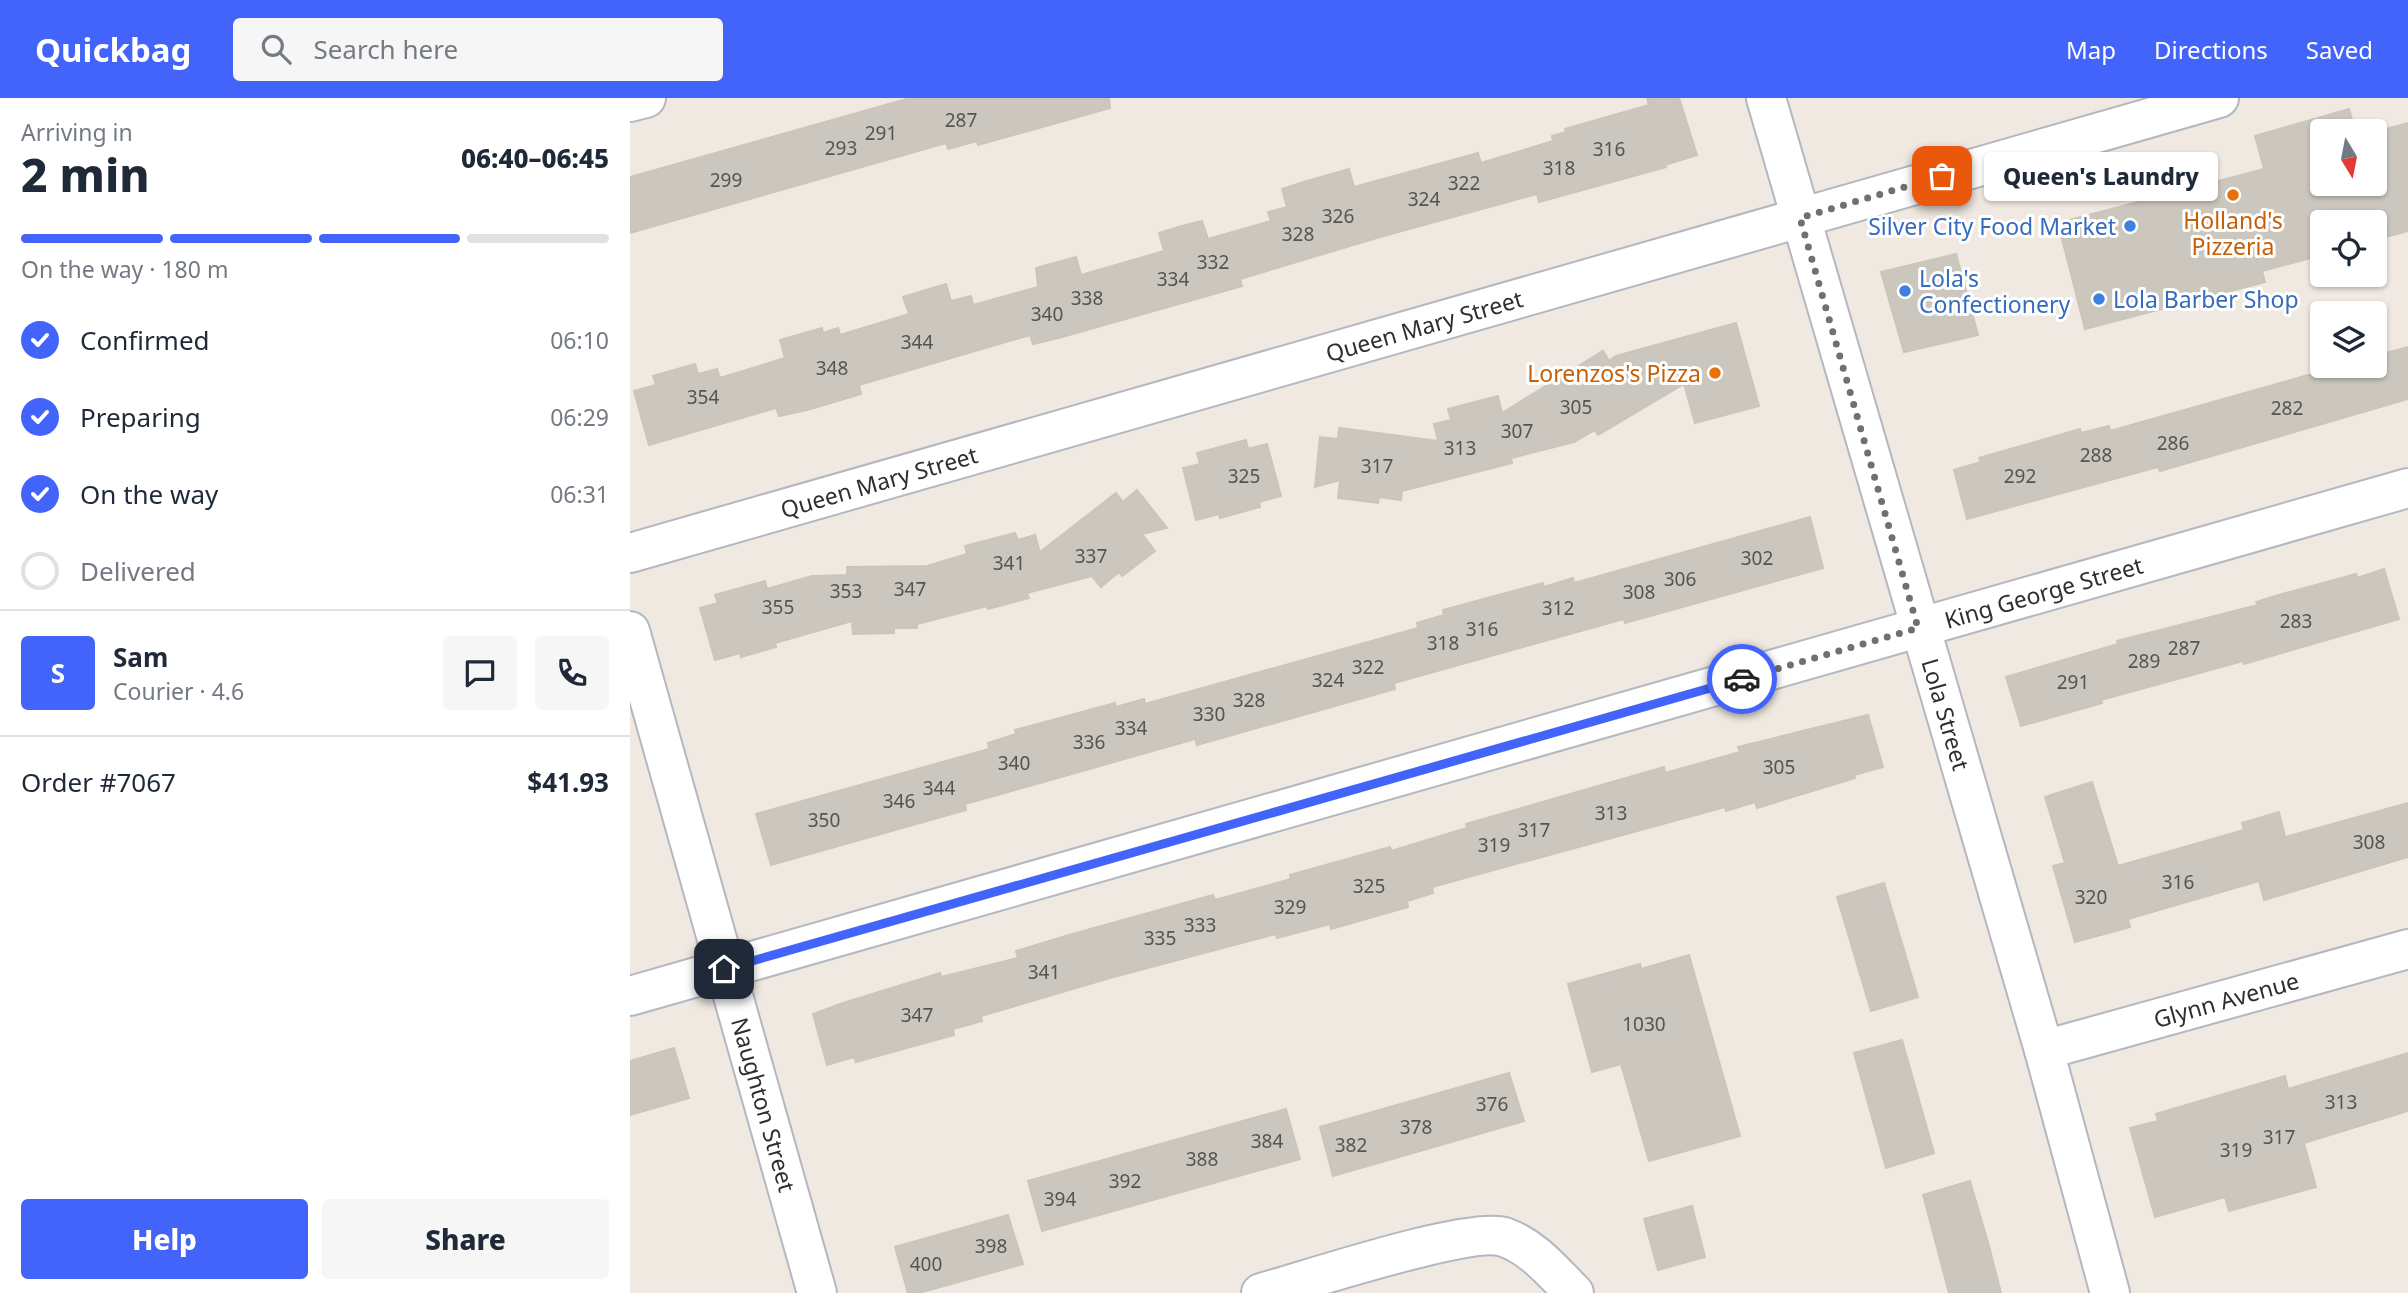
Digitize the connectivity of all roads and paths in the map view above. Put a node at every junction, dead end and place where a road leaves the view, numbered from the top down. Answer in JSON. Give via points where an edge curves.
{"nodes":[{"id":1,"x":646,"y":98,"type":"edge"},
{"id":2,"x":1766,"y":98,"type":"edge"},
{"id":3,"x":2219,"y":98,"type":"edge"},
{"id":4,"x":630,"y":102,"type":"edge"},
{"id":5,"x":1800,"y":218,"type":"junction"},
{"id":6,"x":2408,"y":488,"type":"edge"},
{"id":7,"x":630,"y":553,"type":"edge"},
{"id":8,"x":1918,"y":628,"type":"junction"},
{"id":9,"x":630,"y":631,"type":"edge"},
{"id":10,"x":2408,"y":949,"type":"edge"},
{"id":11,"x":724,"y":969,"type":"junction"},
{"id":12,"x":630,"y":996,"type":"edge"},
{"id":13,"x":2043,"y":1049,"type":"junction"},
{"id":14,"x":817,"y":1293,"type":"edge"},
{"id":15,"x":1261,"y":1293,"type":"edge"},
{"id":16,"x":1574,"y":1293,"type":"edge"},
{"id":17,"x":2109,"y":1293,"type":"edge"}],
"edges":[{"from":1,"to":4,"type":"street"},
{"from":2,"to":5,"type":"street","name":"Lola Street"},
{"from":3,"to":5,"type":"street","name":"Queen Mary Street"},
{"from":5,"to":7,"type":"street","name":"Queen Mary Street"},
{"from":5,"to":8,"type":"street","name":"Lola Street"},
{"from":6,"to":8,"type":"street","name":"King George Street"},
{"from":8,"to":11,"type":"street","name":"King George Street"},
{"from":8,"to":13,"type":"street","name":"Lola Street"},
{"from":9,"to":11,"type":"street","name":"Naughton Street"},
{"from":10,"to":13,"type":"street","name":"Glynn Avenue"},
{"from":11,"to":12,"type":"street","name":"King George Street"},
{"from":11,"to":14,"type":"street","name":"Naughton Street"},
{"from":13,"to":17,"type":"street","name":"Lola Street"},
{"from":15,"to":16,"type":"street","via":[[1456,1239],[1502,1236],[1532,1251]]}]}
